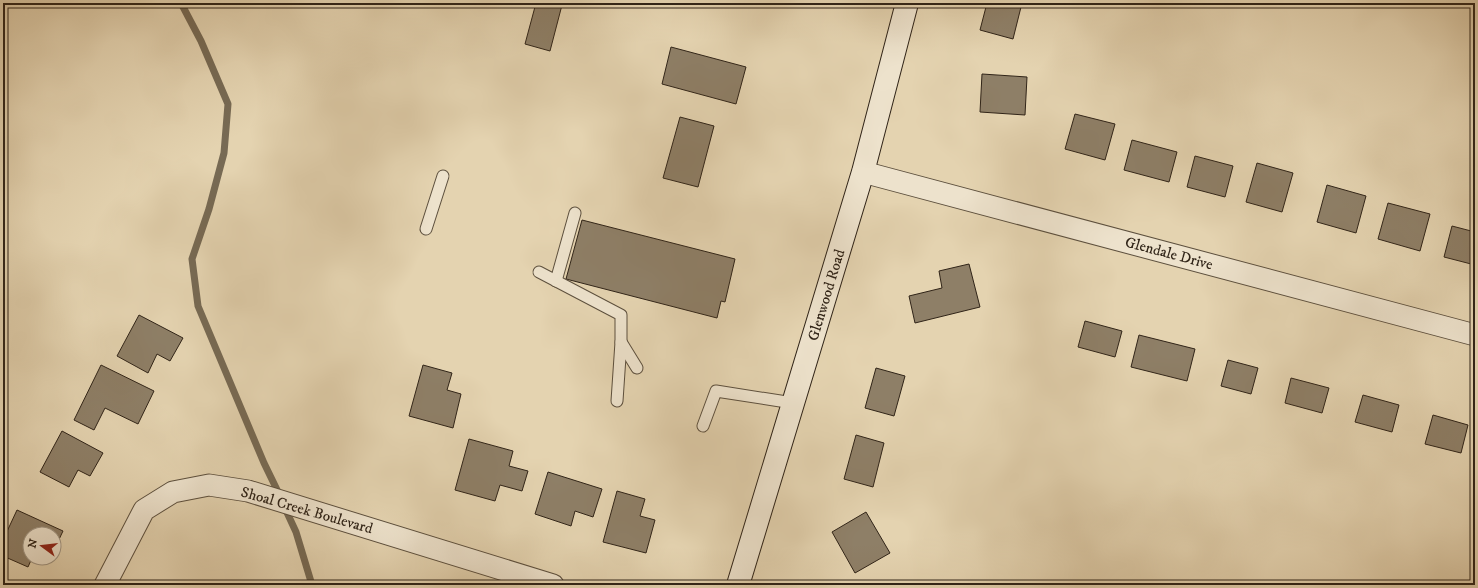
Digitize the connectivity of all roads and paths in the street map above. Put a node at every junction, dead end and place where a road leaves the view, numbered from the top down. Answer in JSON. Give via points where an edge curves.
{"nodes":[{"id":1,"x":907,"y":3,"type":"edge"},
{"id":2,"x":863,"y":172,"type":"junction"},
{"id":3,"x":443,"y":176,"type":"dead end"},
{"id":4,"x":575,"y":213,"type":"dead end"},
{"id":5,"x":426,"y":229,"type":"dead end"},
{"id":6,"x":539,"y":272,"type":"dead end"},
{"id":7,"x":556,"y":281,"type":"junction"},
{"id":8,"x":1475,"y":334,"type":"edge"},
{"id":9,"x":621,"y":342,"type":"junction"},
{"id":10,"x":637,"y":368,"type":"dead end"},
{"id":11,"x":617,"y":401,"type":"dead end"},
{"id":12,"x":793,"y":403,"type":"junction"},
{"id":13,"x":703,"y":426,"type":"dead end"},
{"id":14,"x":540,"y":583,"type":"edge"},
{"id":15,"x":105,"y":585,"type":"edge"},
{"id":16,"x":738,"y":585,"type":"edge"}],
"edges":[{"from":1,"to":2,"type":"main road","name":"Glenwood Road"},
{"from":2,"to":8,"type":"street","name":"Glendale Drive"},
{"from":2,"to":12,"type":"main road","name":"Glenwood Road"},
{"from":3,"to":5,"type":"lane"},
{"from":4,"to":7,"type":"lane"},
{"from":6,"to":7,"type":"lane"},
{"from":7,"to":9,"type":"lane","via":[[621,315]]},
{"from":9,"to":10,"type":"lane"},
{"from":9,"to":11,"type":"lane"},
{"from":12,"to":13,"type":"lane","via":[[716,391]]},
{"from":12,"to":16,"type":"main road","name":"Glenwood Road"},
{"from":14,"to":15,"type":"street","name":"Shoal Creek Boulevard","via":[[248,491],[209,485],[173,492],[144,510]]}]}
